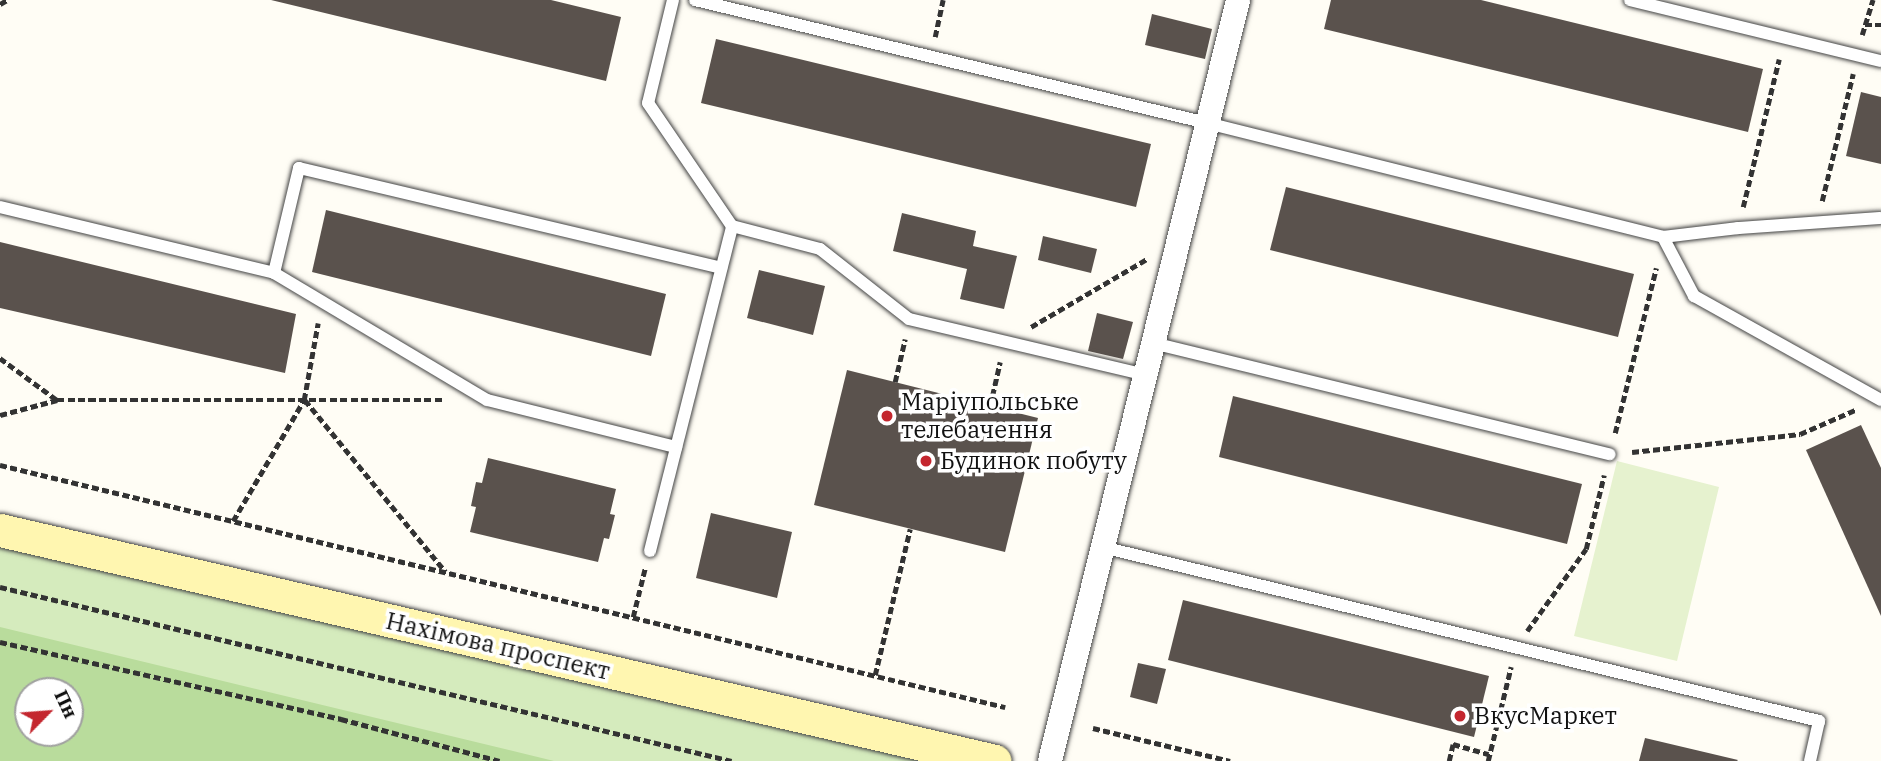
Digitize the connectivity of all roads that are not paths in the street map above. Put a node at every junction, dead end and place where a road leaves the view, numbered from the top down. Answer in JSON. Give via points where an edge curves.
{"nodes":[{"id":1,"x":673,"y":0,"type":"edge"},
{"id":2,"x":695,"y":0,"type":"edge"},
{"id":3,"x":1238,"y":0,"type":"edge"},
{"id":4,"x":1630,"y":0,"type":"edge"},
{"id":5,"x":1881,"y":61,"type":"edge"},
{"id":6,"x":1207,"y":123,"type":"junction"},
{"id":7,"x":0,"y":207,"type":"edge"},
{"id":8,"x":1881,"y":218,"type":"edge"},
{"id":9,"x":732,"y":226,"type":"junction"},
{"id":10,"x":1663,"y":237,"type":"junction"},
{"id":11,"x":721,"y":268,"type":"junction"},
{"id":12,"x":274,"y":273,"type":"junction"},
{"id":13,"x":1153,"y":343,"type":"junction"},
{"id":14,"x":1145,"y":375,"type":"junction"},
{"id":15,"x":1880,"y":400,"type":"edge"},
{"id":16,"x":676,"y":447,"type":"junction"},
{"id":17,"x":1610,"y":454,"type":"road end"},
{"id":18,"x":0,"y":530,"type":"edge"},
{"id":19,"x":1102,"y":547,"type":"junction"},
{"id":20,"x":650,"y":551,"type":"road end"},
{"id":21,"x":995,"y":761,"type":"edge"},
{"id":22,"x":1050,"y":761,"type":"edge"},
{"id":23,"x":1810,"y":761,"type":"edge"}],
"edges":[{"from":1,"to":9,"type":"lane","via":[[648,103]]},
{"from":2,"to":6,"type":"lane"},
{"from":3,"to":6,"type":"street"},
{"from":4,"to":5,"type":"lane"},
{"from":6,"to":10,"type":"lane"},
{"from":6,"to":13,"type":"street"},
{"from":7,"to":12,"type":"lane"},
{"from":8,"to":10,"type":"lane"},
{"from":9,"to":11,"type":"lane"},
{"from":9,"to":14,"type":"lane","via":[[820,249],[909,319]]},
{"from":10,"to":15,"type":"lane","via":[[1694,296]]},
{"from":11,"to":12,"type":"lane","via":[[299,167]]},
{"from":11,"to":16,"type":"lane"},
{"from":12,"to":16,"type":"lane","via":[[487,400]]},
{"from":13,"to":14,"type":"street"},
{"from":13,"to":17,"type":"lane"},
{"from":14,"to":19,"type":"street"},
{"from":16,"to":20,"type":"lane"},
{"from":18,"to":21,"type":"main road","name":"Нахімова проспект"},
{"from":19,"to":22,"type":"street"},
{"from":19,"to":23,"type":"lane","via":[[1819,721]]}]}
